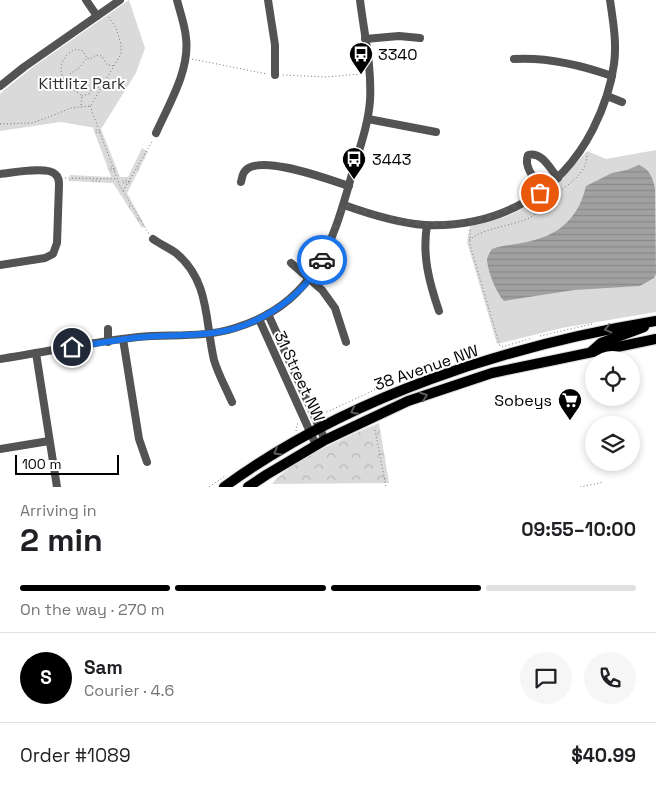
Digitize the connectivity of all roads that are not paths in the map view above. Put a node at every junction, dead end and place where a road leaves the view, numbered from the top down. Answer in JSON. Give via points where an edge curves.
{"nodes":[{"id":1,"x":86,"y":0,"type":"edge"},
{"id":2,"x":120,"y":0,"type":"edge"},
{"id":3,"x":177,"y":0,"type":"edge"},
{"id":4,"x":268,"y":0,"type":"edge"},
{"id":5,"x":360,"y":0,"type":"edge"},
{"id":6,"x":610,"y":0,"type":"edge"},
{"id":7,"x":97,"y":16,"type":"junction"},
{"id":8,"x":420,"y":38,"type":"dead end"},
{"id":9,"x":365,"y":40,"type":"junction"},
{"id":10,"x":514,"y":59,"type":"dead end"},
{"id":11,"x":275,"y":75,"type":"dead end"},
{"id":12,"x":612,"y":76,"type":"junction"},
{"id":13,"x":0,"y":86,"type":"edge"},
{"id":14,"x":607,"y":96,"type":"junction"},
{"id":15,"x":622,"y":102,"type":"dead end"},
{"id":16,"x":368,"y":119,"type":"junction"},
{"id":17,"x":436,"y":132,"type":"dead end"},
{"id":18,"x":156,"y":133,"type":"road end"},
{"id":19,"x":0,"y":174,"type":"edge"},
{"id":20,"x":558,"y":178,"type":"junction"},
{"id":21,"x":241,"y":182,"type":"dead end"},
{"id":22,"x":349,"y":186,"type":"junction"},
{"id":23,"x":544,"y":190,"type":"junction"},
{"id":24,"x":344,"y":205,"type":"junction"},
{"id":25,"x":427,"y":225,"type":"junction"},
{"id":26,"x":152,"y":239,"type":"road end"},
{"id":27,"x":291,"y":263,"type":"dead end"},
{"id":28,"x":0,"y":265,"type":"edge"},
{"id":29,"x":309,"y":278,"type":"junction"},
{"id":30,"x":439,"y":311,"type":"dead end"},
{"id":31,"x":268,"y":314,"type":"junction"},
{"id":32,"x":258,"y":319,"type":"junction"},
{"id":33,"x":656,"y":321,"type":"edge"},
{"id":34,"x":108,"y":329,"type":"dead end"},
{"id":35,"x":210,"y":334,"type":"junction"},
{"id":36,"x":578,"y":336,"type":"junction"},
{"id":37,"x":123,"y":339,"type":"junction"},
{"id":38,"x":656,"y":339,"type":"edge"},
{"id":39,"x":108,"y":342,"type":"junction"},
{"id":40,"x":346,"y":342,"type":"dead end"},
{"id":41,"x":591,"y":351,"type":"edge"},
{"id":42,"x":593,"y":351,"type":"edge"},
{"id":43,"x":597,"y":351,"type":"edge"},
{"id":44,"x":36,"y":353,"type":"junction"},
{"id":45,"x":585,"y":353,"type":"edge"},
{"id":46,"x":0,"y":359,"type":"edge"},
{"id":47,"x":232,"y":402,"type":"dead end"},
{"id":48,"x":316,"y":431,"type":"junction"},
{"id":49,"x":50,"y":441,"type":"junction"},
{"id":50,"x":321,"y":443,"type":"junction"},
{"id":51,"x":0,"y":449,"type":"edge"},
{"id":52,"x":147,"y":462,"type":"dead end"},
{"id":53,"x":57,"y":487,"type":"edge"},
{"id":54,"x":224,"y":487,"type":"edge"},
{"id":55,"x":248,"y":487,"type":"edge"}],
"edges":[{"from":1,"to":7,"type":"street"},
{"from":2,"to":7,"type":"street"},
{"from":3,"to":18,"type":"street","via":[[186,39],[186,58]]},
{"from":4,"to":11,"type":"street","via":[[275,45]]},
{"from":5,"to":9,"type":"street"},
{"from":6,"to":12,"type":"street","via":[[615,51]]},
{"from":7,"to":13,"type":"street"},
{"from":8,"to":9,"type":"street","via":[[399,36]]},
{"from":9,"to":16,"type":"street","via":[[370,85]]},
{"from":10,"to":12,"type":"street","via":[[560,62]]},
{"from":12,"to":14,"type":"street"},
{"from":14,"to":15,"type":"street"},
{"from":14,"to":20,"type":"street","via":[[586,143]]},
{"from":16,"to":17,"type":"street"},
{"from":16,"to":22,"type":"street"},
{"from":19,"to":28,"type":"street","via":[[45,170],[57,176],[59,185],[54,254]]},
{"from":20,"to":23,"type":"street"},
{"from":20,"to":23,"type":"street","via":[[540,156],[528,155],[527,167]]},
{"from":21,"to":22,"type":"street","via":[[250,167],[273,165]]},
{"from":22,"to":24,"type":"street"},
{"from":23,"to":25,"type":"street","via":[[497,214],[470,221]]},
{"from":24,"to":25,"type":"street"},
{"from":24,"to":29,"type":"street","via":[[328,248]]},
{"from":25,"to":30,"type":"street","via":[[426,262]]},
{"from":26,"to":35,"type":"street","via":[[177,254],[195,278],[204,299]]},
{"from":27,"to":29,"type":"street"},
{"from":29,"to":31,"type":"street","via":[[295,294]]},
{"from":29,"to":40,"type":"street","via":[[335,308]]},
{"from":31,"to":32,"type":"street"},
{"from":31,"to":48,"type":"street","name":"31 Street NW"},
{"from":32,"to":35,"type":"street"},
{"from":32,"to":48,"type":"street","name":"31 Street NW"},
{"from":33,"to":36,"type":"main road","name":"38 Avenue NW","one_way":true},
{"from":33,"to":42,"type":"main road","via":[[601,343]]},
{"from":34,"to":39,"type":"street"},
{"from":35,"to":37,"type":"street"},
{"from":35,"to":47,"type":"street","via":[[216,368]]},
{"from":36,"to":41,"type":"main road"},
{"from":36,"to":48,"type":"main road","name":"38 Avenue NW","one_way":true,"via":[[439,376],[374,401]]},
{"from":37,"to":39,"type":"street"},
{"from":37,"to":52,"type":"street","via":[[139,439]]},
{"from":38,"to":43,"type":"main road","name":"38 Avenue NW"},
{"from":39,"to":44,"type":"street"},
{"from":44,"to":46,"type":"street"},
{"from":44,"to":49,"type":"street"},
{"from":50,"to":45,"type":"main road","name":"38 Avenue NW","one_way":true,"via":[[408,401],[451,386],[492,373]]},
{"from":48,"to":50,"type":"street","name":"31 Street NW"},
{"from":48,"to":54,"type":"main road","name":"38 Avenue NW","one_way":true},
{"from":49,"to":51,"type":"street"},
{"from":49,"to":53,"type":"street"},
{"from":50,"to":55,"type":"main road","name":"38 Avenue NW"}]}
